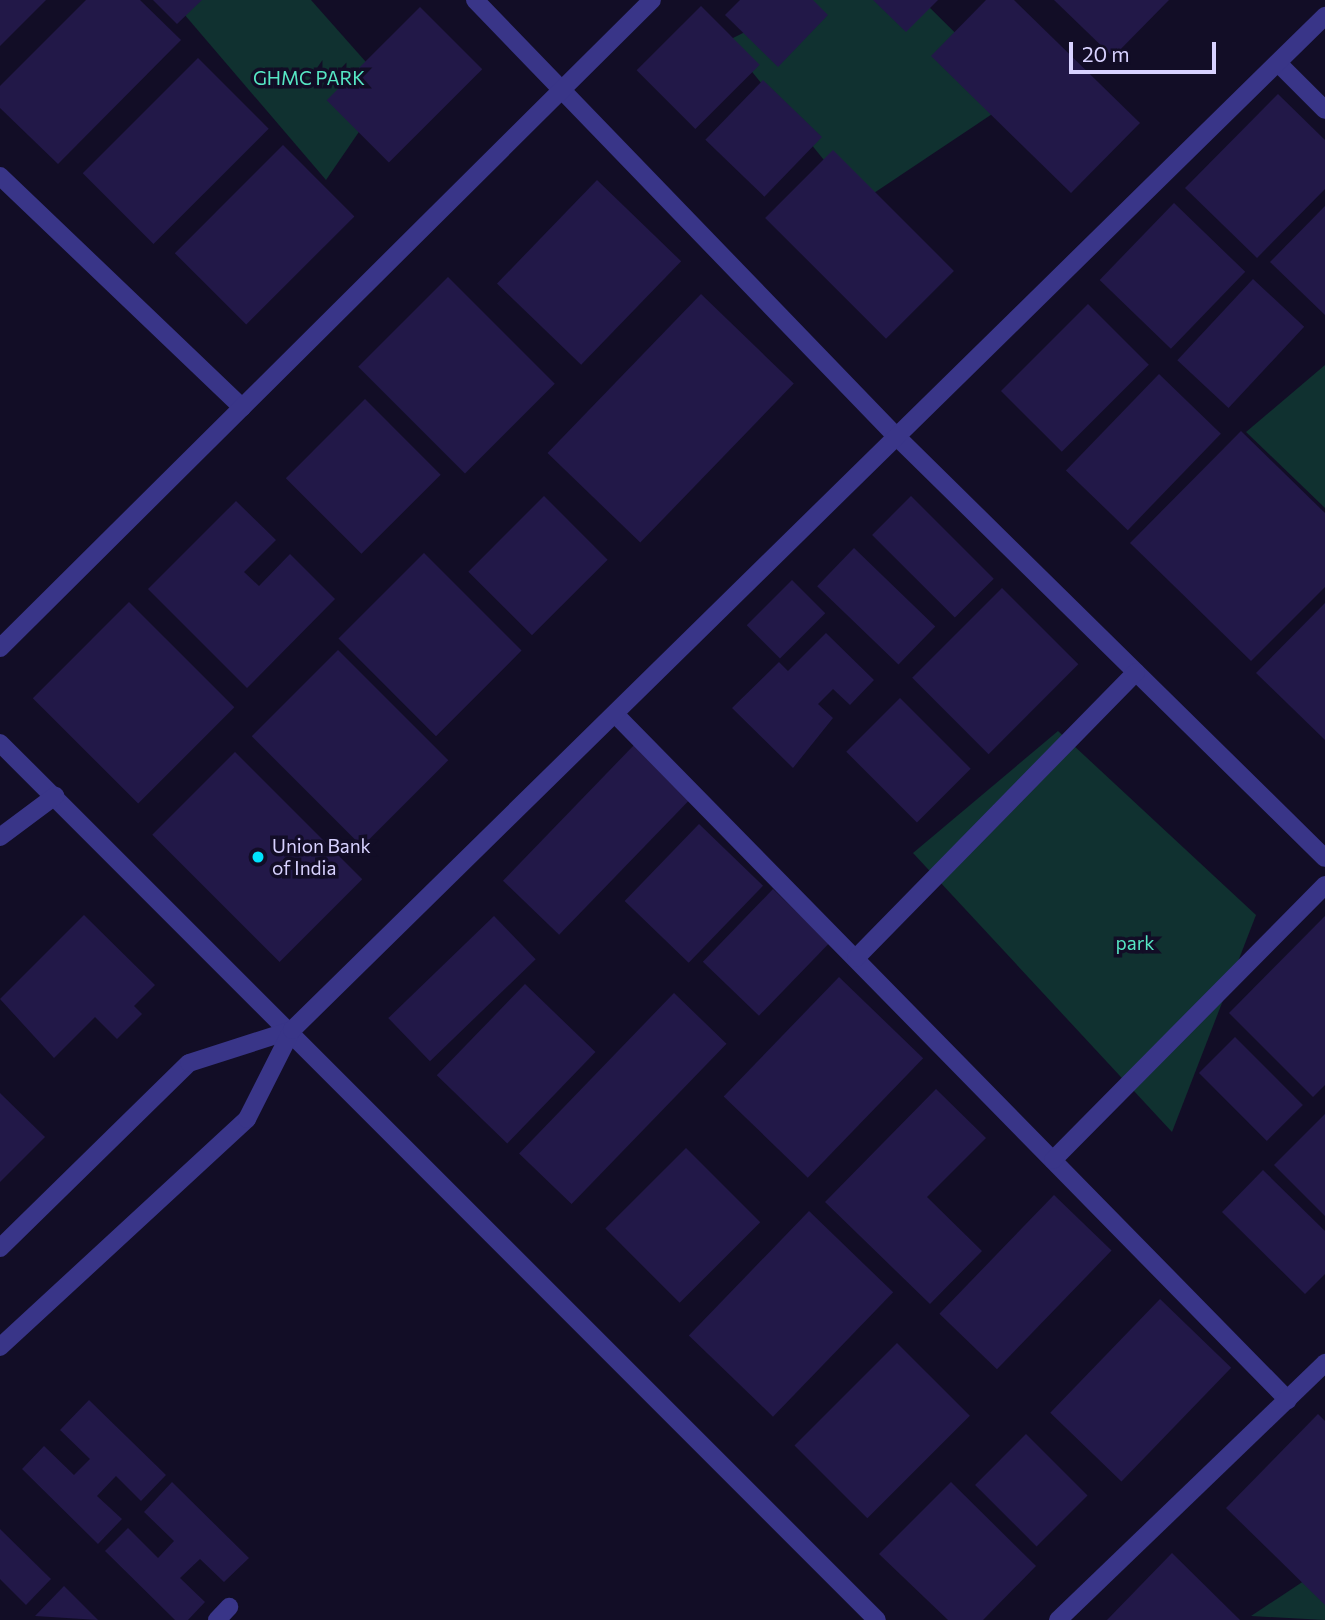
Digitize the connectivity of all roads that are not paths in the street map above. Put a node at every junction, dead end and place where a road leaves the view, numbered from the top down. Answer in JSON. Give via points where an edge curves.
{"nodes":[{"id":1,"x":475,"y":0,"type":"edge"},
{"id":2,"x":652,"y":0,"type":"edge"},
{"id":3,"x":1325,"y":16,"type":"edge"},
{"id":4,"x":1278,"y":63,"type":"junction"},
{"id":5,"x":562,"y":89,"type":"junction"},
{"id":6,"x":1325,"y":110,"type":"edge"},
{"id":7,"x":0,"y":176,"type":"edge"},
{"id":8,"x":242,"y":407,"type":"junction"},
{"id":9,"x":897,"y":437,"type":"junction"},
{"id":10,"x":0,"y":648,"type":"edge"},
{"id":11,"x":1136,"y":672,"type":"junction"},
{"id":12,"x":615,"y":714,"type":"junction"},
{"id":13,"x":0,"y":743,"type":"edge"},
{"id":14,"x":55,"y":796,"type":"junction"},
{"id":15,"x":0,"y":837,"type":"edge"},
{"id":16,"x":1325,"y":858,"type":"edge"},
{"id":17,"x":1325,"y":885,"type":"edge"},
{"id":18,"x":856,"y":958,"type":"junction"},
{"id":19,"x":292,"y":1030,"type":"junction"},
{"id":20,"x":1053,"y":1160,"type":"junction"},
{"id":21,"x":0,"y":1248,"type":"edge"},
{"id":22,"x":0,"y":1347,"type":"edge"},
{"id":23,"x":1325,"y":1363,"type":"edge"},
{"id":24,"x":1288,"y":1400,"type":"junction"},
{"id":25,"x":877,"y":1620,"type":"edge"},
{"id":26,"x":1058,"y":1620,"type":"edge"}],
"edges":[{"from":1,"to":5,"type":"street"},
{"from":2,"to":5,"type":"street"},
{"from":3,"to":4,"type":"street"},
{"from":4,"to":6,"type":"street"},
{"from":4,"to":9,"type":"street"},
{"from":5,"to":8,"type":"street"},
{"from":5,"to":9,"type":"street"},
{"from":7,"to":8,"type":"street"},
{"from":8,"to":10,"type":"street"},
{"from":9,"to":11,"type":"street"},
{"from":9,"to":12,"type":"street"},
{"from":11,"to":16,"type":"street"},
{"from":11,"to":18,"type":"street"},
{"from":12,"to":18,"type":"street"},
{"from":12,"to":19,"type":"street"},
{"from":13,"to":14,"type":"street"},
{"from":14,"to":15,"type":"street"},
{"from":14,"to":19,"type":"street"},
{"from":17,"to":20,"type":"street"},
{"from":18,"to":20,"type":"street"},
{"from":19,"to":21,"type":"street","via":[[189,1063]]},
{"from":19,"to":22,"type":"street","via":[[247,1119]]},
{"from":19,"to":25,"type":"street"},
{"from":20,"to":24,"type":"street"},
{"from":23,"to":24,"type":"street"},
{"from":24,"to":26,"type":"street"}]}
